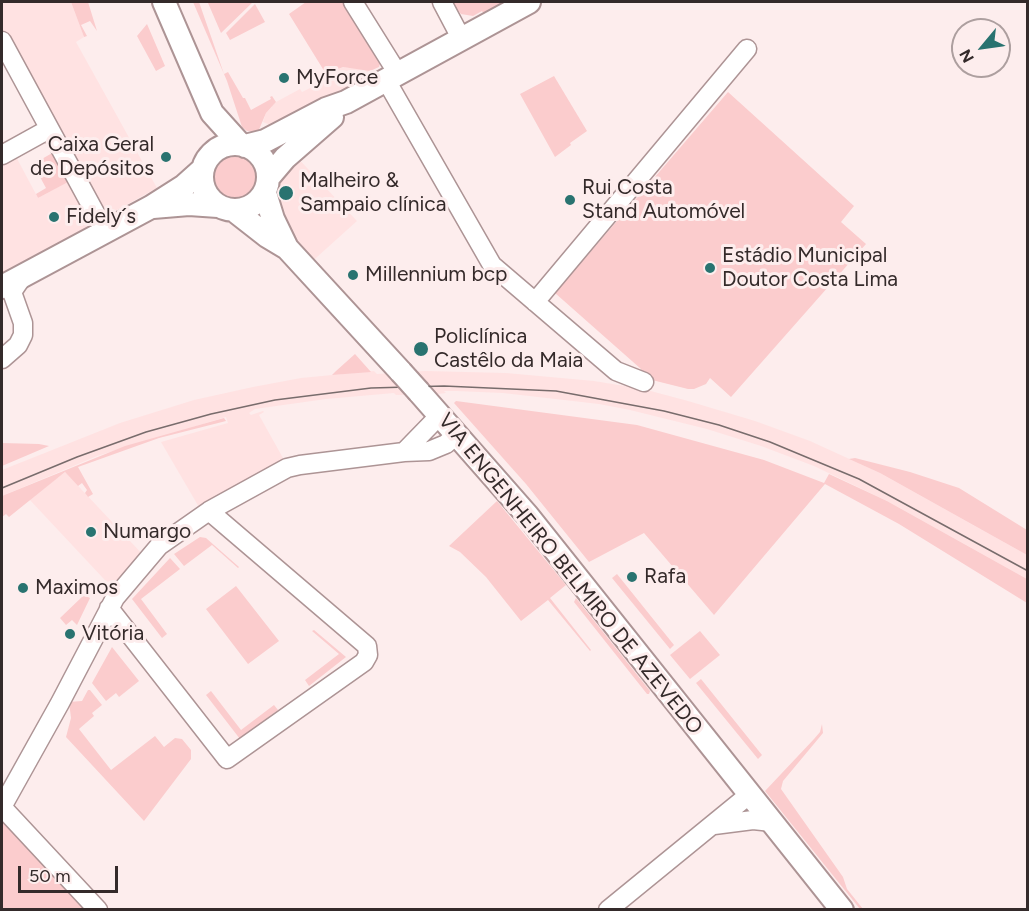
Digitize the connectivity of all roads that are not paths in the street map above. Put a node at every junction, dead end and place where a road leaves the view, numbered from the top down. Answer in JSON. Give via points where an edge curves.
{"nodes":[{"id":1,"x":164,"y":2,"type":"edge"},
{"id":2,"x":353,"y":2,"type":"edge"},
{"id":3,"x":442,"y":2,"type":"edge"},
{"id":4,"x":529,"y":2,"type":"edge"},
{"id":5,"x":461,"y":38,"type":"junction"},
{"id":6,"x":2,"y":41,"type":"edge"},
{"id":7,"x":747,"y":49,"type":"dead end"},
{"id":8,"x":392,"y":77,"type":"junction"},
{"id":9,"x":346,"y":102,"type":"junction"},
{"id":10,"x":212,"y":113,"type":"junction"},
{"id":11,"x":49,"y":129,"type":"junction"},
{"id":12,"x":243,"y":145,"type":"junction"},
{"id":13,"x":2,"y":155,"type":"edge"},
{"id":14,"x":205,"y":164,"type":"junction"},
{"id":15,"x":267,"y":185,"type":"junction"},
{"id":16,"x":151,"y":207,"type":"junction"},
{"id":17,"x":226,"y":208,"type":"junction"},
{"id":18,"x":105,"y":231,"type":"junction"},
{"id":19,"x":287,"y":248,"type":"junction"},
{"id":20,"x":8,"y":281,"type":"edge"},
{"id":21,"x":535,"y":302,"type":"junction"},
{"id":22,"x":2,"y":359,"type":"edge"},
{"id":23,"x":644,"y":382,"type":"dead end"},
{"id":24,"x":440,"y":415,"type":"junction"},
{"id":25,"x":457,"y":434,"type":"junction"},
{"id":26,"x":404,"y":452,"type":"junction"},
{"id":27,"x":209,"y":511,"type":"junction"},
{"id":28,"x":110,"y":608,"type":"junction"},
{"id":29,"x":750,"y":794,"type":"junction"},
{"id":30,"x":2,"y":807,"type":"edge"},
{"id":31,"x":772,"y":822,"type":"junction"},
{"id":32,"x":712,"y":825,"type":"junction"},
{"id":33,"x":98,"y":909,"type":"edge"},
{"id":34,"x":608,"y":909,"type":"edge"},
{"id":35,"x":842,"y":909,"type":"edge"}],
"edges":[{"from":1,"to":10,"type":"main road"},
{"from":2,"to":8,"type":"street"},
{"from":3,"to":5,"type":"street"},
{"from":4,"to":5,"type":"main road"},
{"from":5,"to":8,"type":"main road"},
{"from":6,"to":11,"type":"street"},
{"from":7,"to":21,"type":"street"},
{"from":8,"to":9,"type":"main road"},
{"from":8,"to":21,"type":"street","via":[[492,266]]},
{"from":9,"to":12,"type":"main road","via":[[266,141]]},
{"from":9,"to":15,"type":"main road","via":[[285,158]]},
{"from":10,"to":12,"type":"main road"},
{"from":10,"to":14,"type":"main road"},
{"from":11,"to":13,"type":"street"},
{"from":11,"to":18,"type":"street"},
{"from":12,"to":14,"type":"main road","via":[[222,147]]},
{"from":12,"to":15,"type":"main road","via":[[262,158],[268,171]]},
{"from":14,"to":16,"type":"main road","via":[[184,186]]},
{"from":14,"to":17,"type":"main road","via":[[205,193]]},
{"from":15,"to":17,"type":"main road","via":[[252,206]]},
{"from":15,"to":19,"type":"main road","name":"VIA ENGENHEIRO BELMIRO DE AZEVEDO","via":[[273,219]]},
{"from":16,"to":17,"type":"main road","via":[[189,204]]},
{"from":16,"to":18,"type":"main road"},
{"from":17,"to":19,"type":"main road","name":"VIA ENGENHEIRO BELMIRO DE AZEVEDO"},
{"from":18,"to":20,"type":"main road"},
{"from":19,"to":24,"type":"main road","name":"VIA ENGENHEIRO BELMIRO DE AZEVEDO","bridge":true},
{"from":20,"to":22,"type":"street","via":[[23,323],[23,335]]},
{"from":21,"to":23,"type":"street","via":[[616,371]]},
{"from":24,"to":25,"type":"main road","name":"VIA ENGENHEIRO BELMIRO DE AZEVEDO"},
{"from":24,"to":26,"type":"street"},
{"from":25,"to":26,"type":"street","via":[[438,448]]},
{"from":25,"to":29,"type":"main road","name":"VIA ENGENHEIRO BELMIRO DE AZEVEDO","via":[[542,533]]},
{"from":26,"to":27,"type":"street","via":[[287,468]]},
{"from":27,"to":28,"type":"street","via":[[159,546]]},
{"from":27,"to":28,"type":"street","via":[[367,646],[367,659],[227,759]]},
{"from":28,"to":30,"type":"street"},
{"from":29,"to":31,"type":"main road","name":"VIA ENGENHEIRO BELMIRO DE AZEVEDO"},
{"from":29,"to":32,"type":"street"},
{"from":30,"to":33,"type":"street"},
{"from":31,"to":32,"type":"street"},
{"from":31,"to":35,"type":"main road","name":"VIA ENGENHEIRO BELMIRO DE AZEVEDO"},
{"from":32,"to":34,"type":"street"}]}
